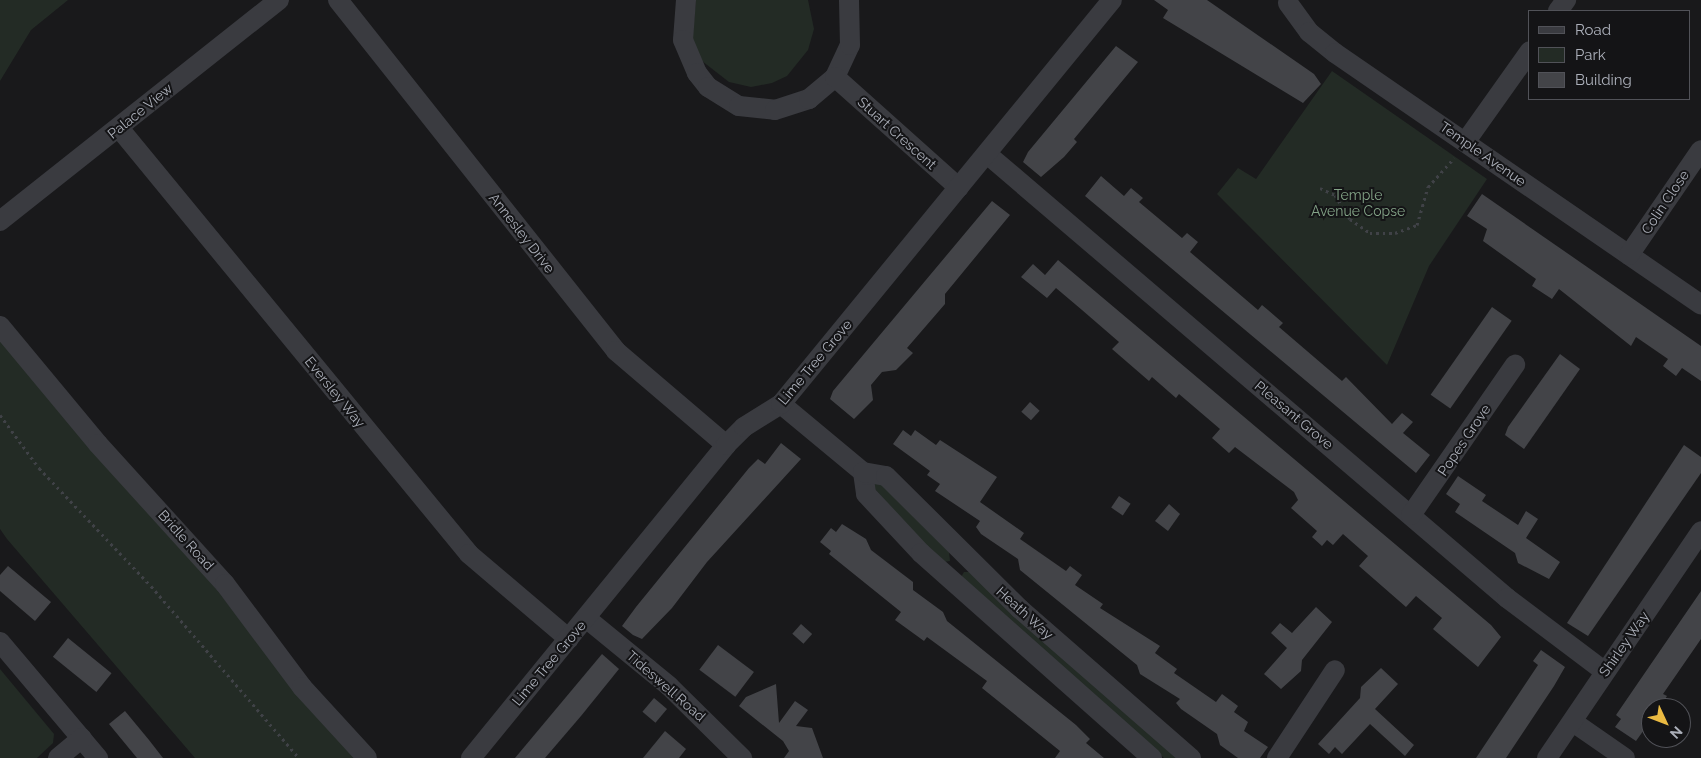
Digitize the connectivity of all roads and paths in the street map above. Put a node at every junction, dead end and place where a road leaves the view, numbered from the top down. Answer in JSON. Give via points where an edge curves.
{"nodes":[{"id":1,"x":279,"y":0,"type":"edge"},
{"id":2,"x":338,"y":0,"type":"edge"},
{"id":3,"x":686,"y":0,"type":"edge"},
{"id":4,"x":849,"y":0,"type":"edge"},
{"id":5,"x":1112,"y":0,"type":"edge"},
{"id":6,"x":1284,"y":1,"type":"edge"},
{"id":7,"x":1528,"y":54,"type":"edge"},
{"id":8,"x":834,"y":77,"type":"junction"},
{"id":9,"x":119,"y":128,"type":"junction"},
{"id":10,"x":1466,"y":141,"type":"junction"},
{"id":11,"x":1701,"y":150,"type":"edge"},
{"id":12,"x":987,"y":154,"type":"junction"},
{"id":13,"x":959,"y":188,"type":"junction"},
{"id":14,"x":1320,"y":188,"type":"dead end"},
{"id":15,"x":0,"y":221,"type":"edge"},
{"id":16,"x":1630,"y":255,"type":"junction"},
{"id":17,"x":1701,"y":305,"type":"edge"},
{"id":18,"x":0,"y":326,"type":"edge"},
{"id":19,"x":1515,"y":365,"type":"dead end"},
{"id":20,"x":781,"y":404,"type":"junction"},
{"id":21,"x":0,"y":415,"type":"edge"},
{"id":22,"x":726,"y":445,"type":"junction"},
{"id":23,"x":863,"y":472,"type":"junction"},
{"id":24,"x":1411,"y":515,"type":"junction"},
{"id":25,"x":1701,"y":531,"type":"edge"},
{"id":26,"x":965,"y":558,"type":"junction"},
{"id":27,"x":947,"y":576,"type":"junction"},
{"id":28,"x":586,"y":618,"type":"junction"},
{"id":29,"x":569,"y":639,"type":"junction"},
{"id":30,"x":0,"y":642,"type":"edge"},
{"id":31,"x":1335,"y":670,"type":"dead end"},
{"id":32,"x":1604,"y":671,"type":"junction"},
{"id":33,"x":1573,"y":722,"type":"junction"},
{"id":34,"x":82,"y":738,"type":"junction"},
{"id":35,"x":58,"y":758,"type":"edge"},
{"id":36,"x":98,"y":758,"type":"edge"},
{"id":37,"x":299,"y":758,"type":"edge"},
{"id":38,"x":367,"y":758,"type":"edge"},
{"id":39,"x":471,"y":758,"type":"edge"},
{"id":40,"x":742,"y":758,"type":"edge"},
{"id":41,"x":1152,"y":758,"type":"edge"},
{"id":42,"x":1190,"y":758,"type":"edge"},
{"id":43,"x":1277,"y":758,"type":"edge"},
{"id":44,"x":1547,"y":758,"type":"edge"},
{"id":45,"x":1625,"y":758,"type":"edge"}],
"edges":[{"from":1,"to":9,"type":"street","name":"Palace View"},
{"from":2,"to":22,"type":"street","name":"Annesley Drive","via":[[616,351]]},
{"from":3,"to":8,"type":"street","via":[[682,22],[688,58],[702,80],[723,98],[748,108],[775,110],[809,100]]},
{"from":4,"to":8,"type":"street","via":[[850,45]]},
{"from":5,"to":12,"type":"street","name":"Lime Tree Grove"},
{"from":6,"to":10,"type":"street","name":"Temple Avenue","via":[[1320,43]]},
{"from":7,"to":10,"type":"street"},
{"from":8,"to":13,"type":"street","name":"Stuart Crescent"},
{"from":9,"to":15,"type":"street","name":"Palace View"},
{"from":9,"to":29,"type":"street","name":"Eversley Way","via":[[470,554]]},
{"from":10,"to":14,"type":"path","via":[[1428,187],[1417,225],[1395,233],[1370,233],[1350,219],[1335,195]]},
{"from":10,"to":16,"type":"street","name":"Temple Avenue"},
{"from":11,"to":16,"type":"street","name":"Colin Close"},
{"from":12,"to":13,"type":"street","name":"Lime Tree Grove"},
{"from":12,"to":24,"type":"street","name":"Pleasant Grove"},
{"from":13,"to":20,"type":"street","name":"Lime Tree Grove"},
{"from":16,"to":17,"type":"street","name":"Temple Avenue"},
{"from":18,"to":38,"type":"street","name":"Bridle Road","via":[[98,444],[208,563],[316,705]]},
{"from":19,"to":24,"type":"street","name":"Popes Grove"},
{"from":20,"to":22,"type":"street","name":"Lime Tree Grove","via":[[744,427]]},
{"from":20,"to":23,"type":"street","name":"Heath Way"},
{"from":21,"to":37,"type":"path","via":[[40,468],[151,586]]},
{"from":22,"to":28,"type":"street","name":"Lime Tree Grove"},
{"from":23,"to":26,"type":"street","name":"Heath Way","via":[[886,476]]},
{"from":23,"to":27,"type":"street","name":"Heath Way","via":[[866,494]]},
{"from":24,"to":32,"type":"street","name":"Pleasant Grove","via":[[1528,615]]},
{"from":25,"to":32,"type":"street","name":"Shirley Way"},
{"from":26,"to":27,"type":"street"},
{"from":26,"to":42,"type":"street","name":"Heath Way"},
{"from":27,"to":41,"type":"street","name":"Heath Way"},
{"from":28,"to":29,"type":"street","name":"Lime Tree Grove"},
{"from":28,"to":40,"type":"street","name":"Tideswell Road","via":[[670,686]]},
{"from":29,"to":39,"type":"street","name":"Lime Tree Grove"},
{"from":30,"to":34,"type":"street"},
{"from":31,"to":43,"type":"street"},
{"from":32,"to":33,"type":"street","name":"Shirley Way"},
{"from":33,"to":44,"type":"street","name":"Shirley Way"},
{"from":33,"to":45,"type":"street"},
{"from":34,"to":35,"type":"street"},
{"from":34,"to":36,"type":"street"}]}
